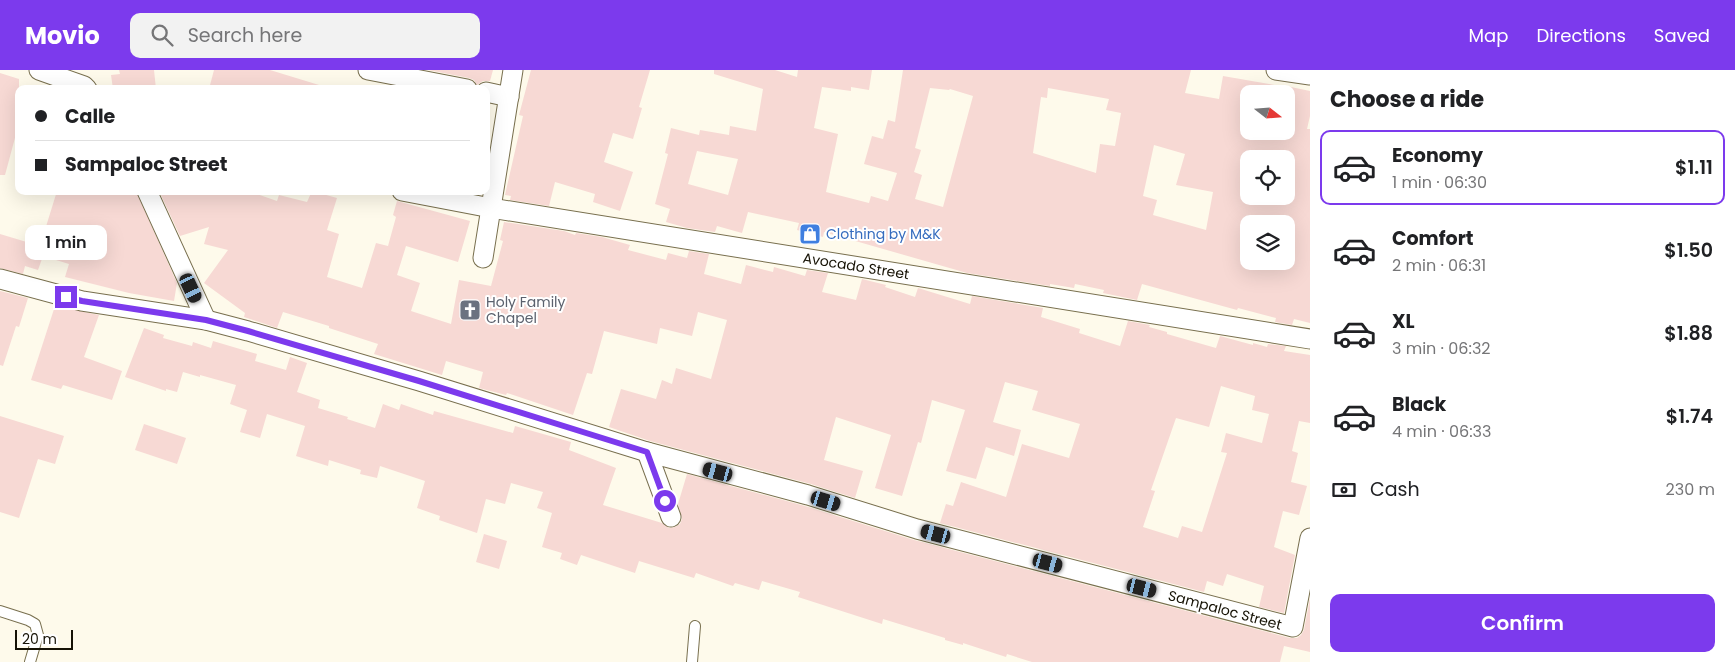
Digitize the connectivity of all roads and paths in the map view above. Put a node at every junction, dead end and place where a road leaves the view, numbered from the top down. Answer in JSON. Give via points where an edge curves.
{"nodes":[{"id":1,"x":39,"y":70,"type":"edge"},
{"id":2,"x":368,"y":70,"type":"edge"},
{"id":3,"x":513,"y":70,"type":"edge"},
{"id":4,"x":1276,"y":70,"type":"edge"},
{"id":5,"x":1310,"y":75,"type":"edge"},
{"id":6,"x":87,"y":82,"type":"edge"},
{"id":7,"x":446,"y":85,"type":"edge"},
{"id":8,"x":490,"y":93,"type":"edge"},
{"id":9,"x":509,"y":97,"type":"junction"},
{"id":10,"x":149,"y":195,"type":"edge"},
{"id":11,"x":423,"y":195,"type":"edge"},
{"id":12,"x":491,"y":208,"type":"junction"},
{"id":13,"x":483,"y":258,"type":"dead end"},
{"id":14,"x":0,"y":279,"type":"edge"},
{"id":15,"x":206,"y":320,"type":"junction"},
{"id":16,"x":1310,"y":339,"type":"edge"},
{"id":17,"x":647,"y":452,"type":"junction"},
{"id":18,"x":672,"y":517,"type":"dead end"},
{"id":19,"x":1310,"y":538,"type":"edge"},
{"id":20,"x":0,"y":611,"type":"edge"},
{"id":21,"x":695,"y":626,"type":"dead end"},
{"id":22,"x":30,"y":662,"type":"edge"},
{"id":23,"x":692,"y":662,"type":"edge"}],
"edges":[{"from":1,"to":6,"type":"street"},
{"from":2,"to":7,"type":"street"},
{"from":3,"to":9,"type":"street"},
{"from":4,"to":5,"type":"street"},
{"from":8,"to":9,"type":"street"},
{"from":9,"to":12,"type":"street"},
{"from":10,"to":15,"type":"street"},
{"from":11,"to":12,"type":"street","name":"Avocado Street"},
{"from":12,"to":13,"type":"street"},
{"from":12,"to":16,"type":"street","name":"Avocado Street"},
{"from":14,"to":15,"type":"street","name":"Sampaloc Street","via":[[82,301]]},
{"from":15,"to":17,"type":"street","name":"Sampaloc Street","via":[[410,378]]},
{"from":17,"to":18,"type":"street"},
{"from":17,"to":19,"type":"street","name":"Sampaloc Street","via":[[808,495],[917,529],[1293,627]]},
{"from":20,"to":22,"type":"lane","via":[[35,624],[38,635]]},
{"from":21,"to":23,"type":"lane"}]}
